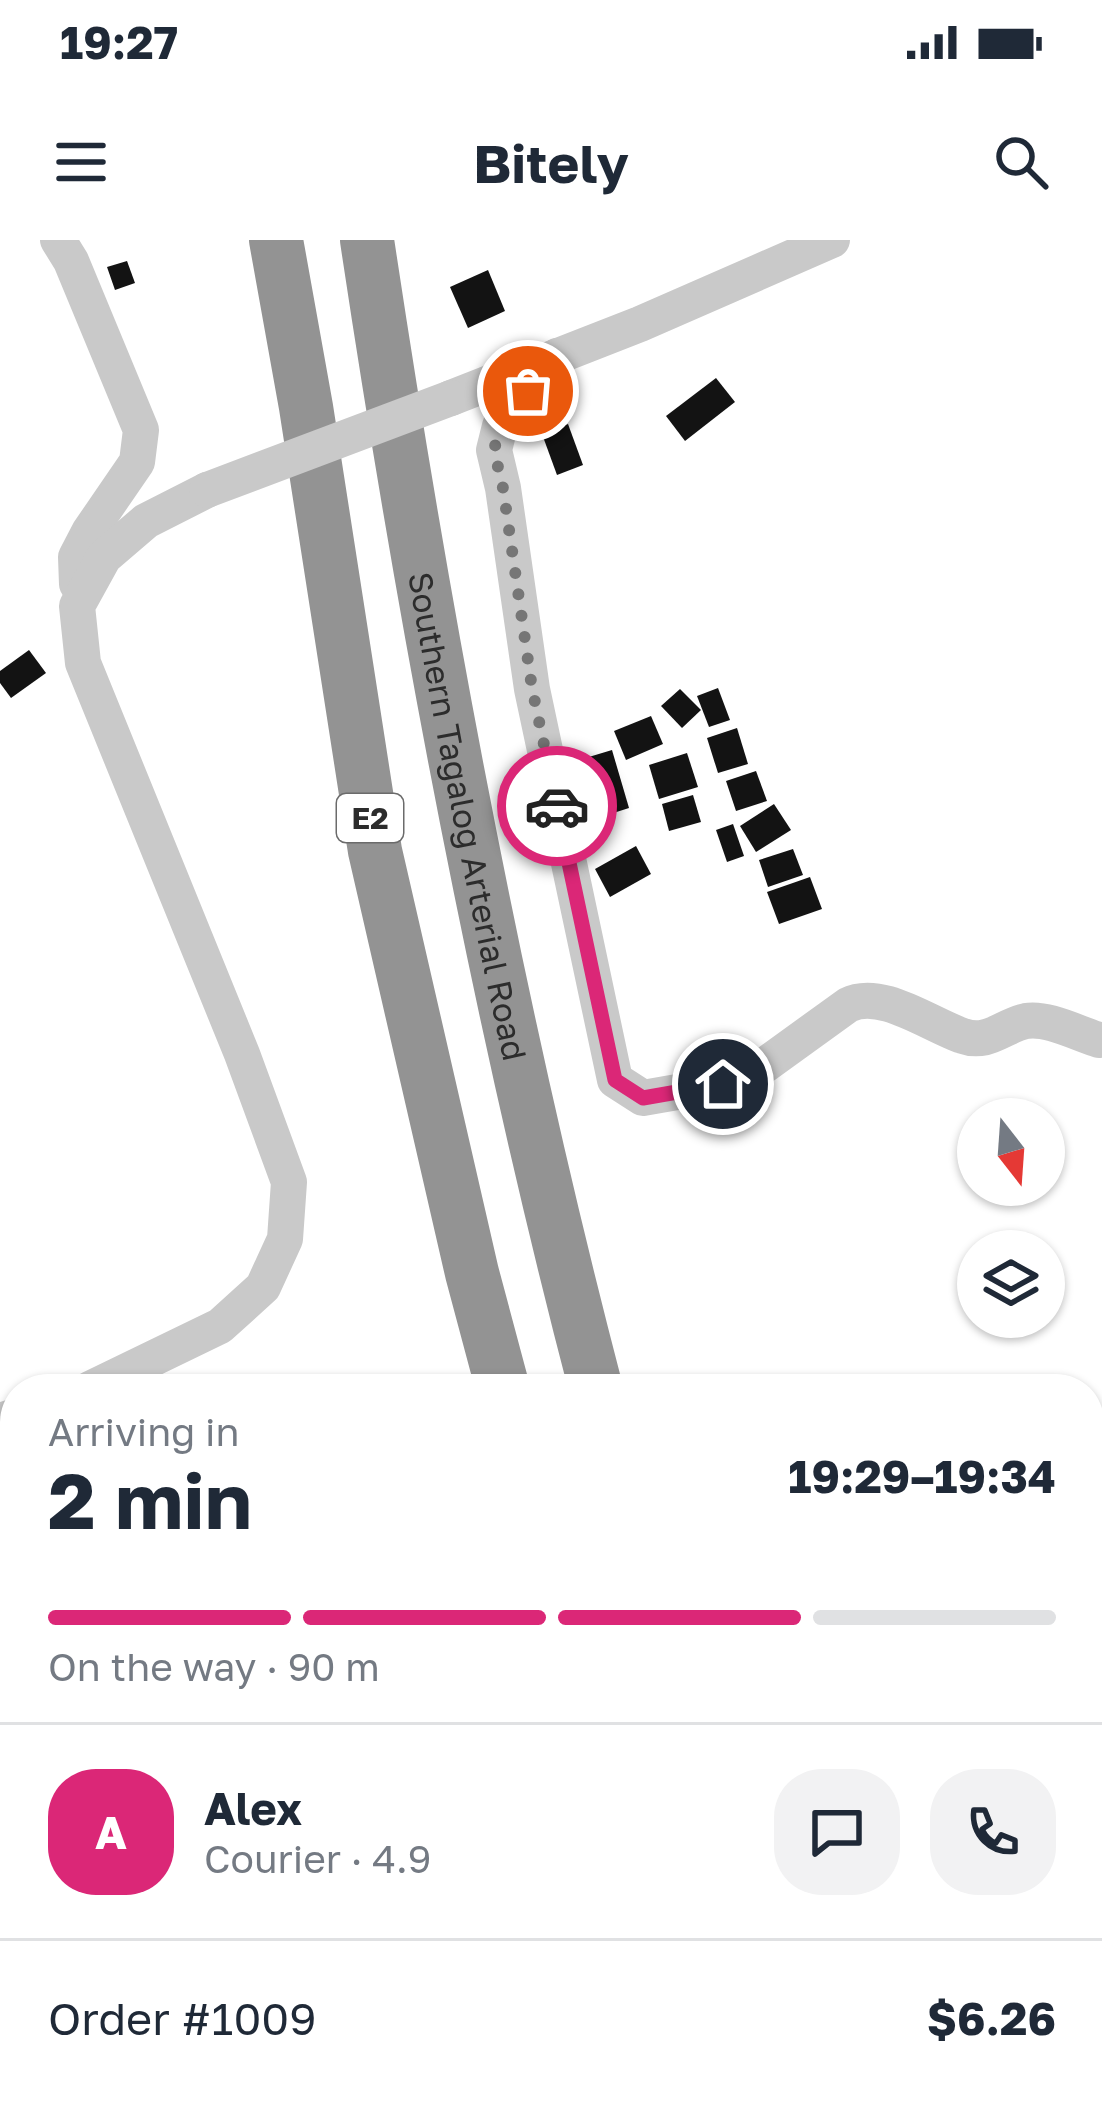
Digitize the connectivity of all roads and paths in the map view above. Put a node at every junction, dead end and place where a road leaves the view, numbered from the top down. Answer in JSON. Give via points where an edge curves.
{"nodes":[{"id":1,"x":58,"y":240,"type":"edge"},
{"id":2,"x":277,"y":240,"type":"edge"},
{"id":3,"x":367,"y":240,"type":"edge"},
{"id":4,"x":832,"y":240,"type":"edge"},
{"id":5,"x":557,"y":356,"type":"junction"},
{"id":6,"x":77,"y":606,"type":"junction"},
{"id":7,"x":1100,"y":1040,"type":"edge"},
{"id":8,"x":121,"y":1374,"type":"edge"},
{"id":9,"x":499,"y":1374,"type":"edge"},
{"id":10,"x":592,"y":1374,"type":"edge"}],
"edges":[{"from":1,"to":6,"type":"street","via":[[141,430],[137,462],[76,557]]},
{"from":2,"to":9,"type":"highway","number":"E2","via":[[375,851]]},
{"from":3,"to":10,"type":"highway","name":"Southern Tagalog Arterial Road","via":[[465,812]]},
{"from":4,"to":5,"type":"street"},
{"from":5,"to":6,"type":"street","bridge":true,"via":[[207,490],[146,521],[104,556]]},
{"from":5,"to":7,"type":"street","via":[[500,426],[494,450],[532,688],[615,1080],[643,1098],[723,1084],[765,1065],[861,998],[968,1038],[984,1040],[1030,1020]]},
{"from":6,"to":8,"type":"street","via":[[83,663],[289,1182],[285,1239],[263,1287],[220,1326]]}]}
